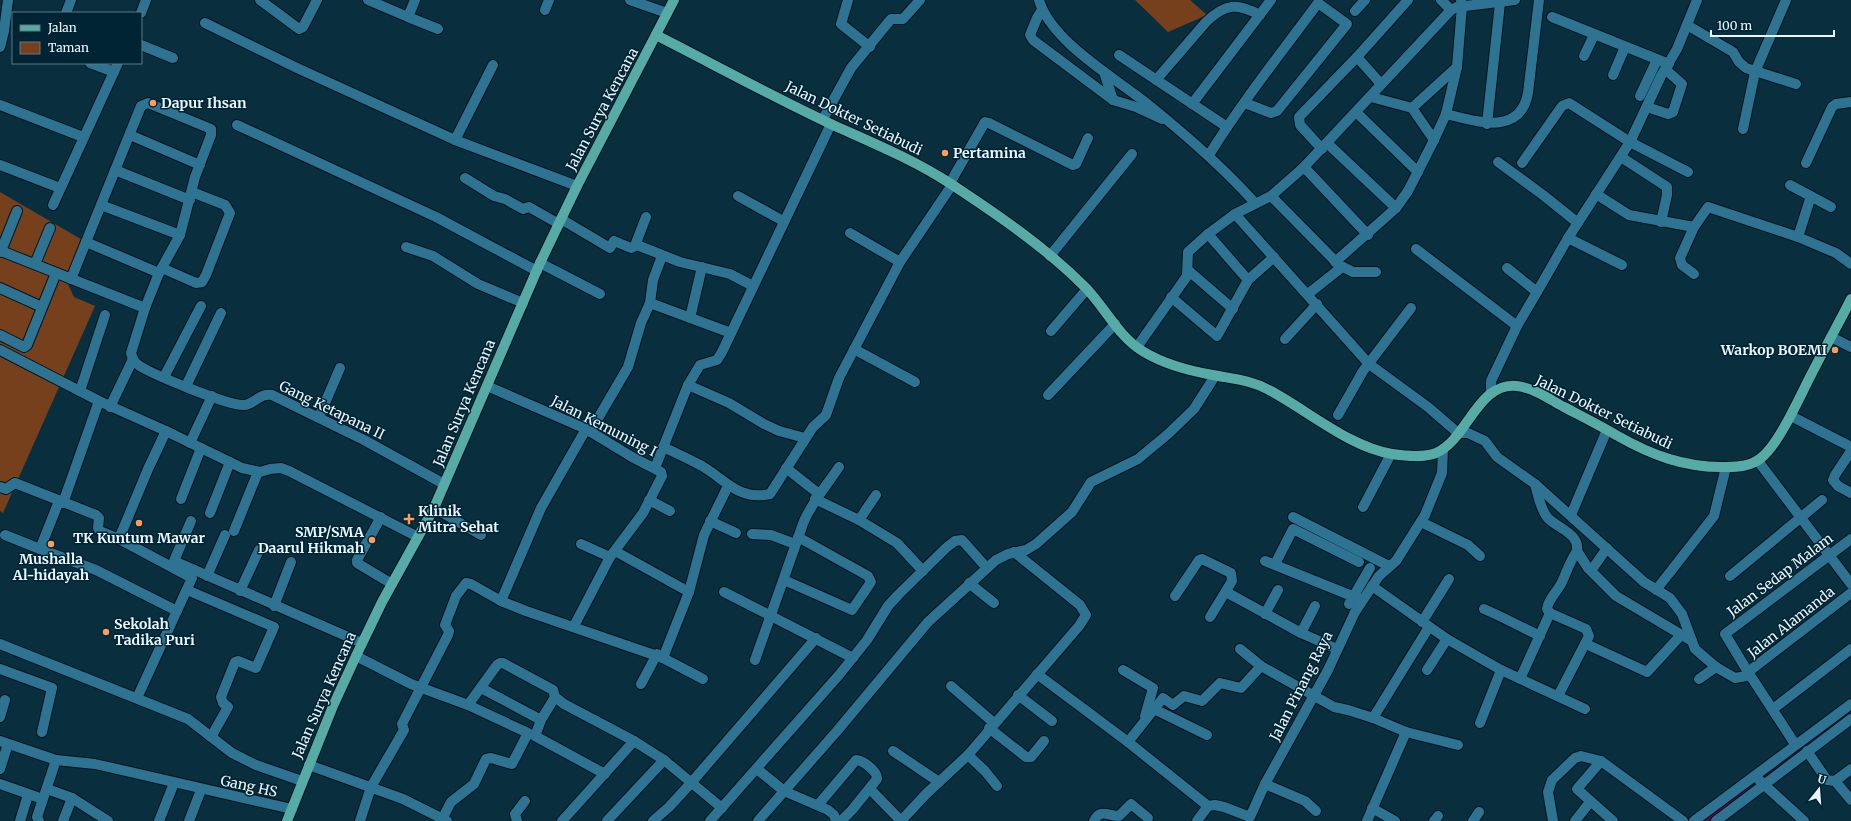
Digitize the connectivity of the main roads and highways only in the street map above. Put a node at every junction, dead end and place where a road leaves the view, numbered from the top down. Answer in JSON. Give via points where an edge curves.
{"nodes":[{"id":1,"x":674,"y":0,"type":"edge"},
{"id":2,"x":656,"y":35,"type":"junction"},
{"id":3,"x":1851,"y":299,"type":"edge"},
{"id":4,"x":287,"y":821,"type":"edge"}],
"edges":[{"from":1,"to":2,"type":"main road","name":"Jalan Surya Kencana"},
{"from":2,"to":3,"type":"main road","name":"Jalan Dokter Setiabudi","via":[[920,165],[951,184],[1050,256],[1087,289],[1137,348],[1161,360],[1214,378],[1234,377],[1256,383],[1353,440],[1391,454],[1424,456],[1443,449],[1491,392],[1507,386],[1525,388],[1540,394],[1672,461],[1704,467],[1741,467],[1758,461],[1770,449],[1791,416]]},
{"from":2,"to":4,"type":"main road","name":"Jalan Surya Kencana","via":[[538,267],[434,508],[356,656]]}]}
